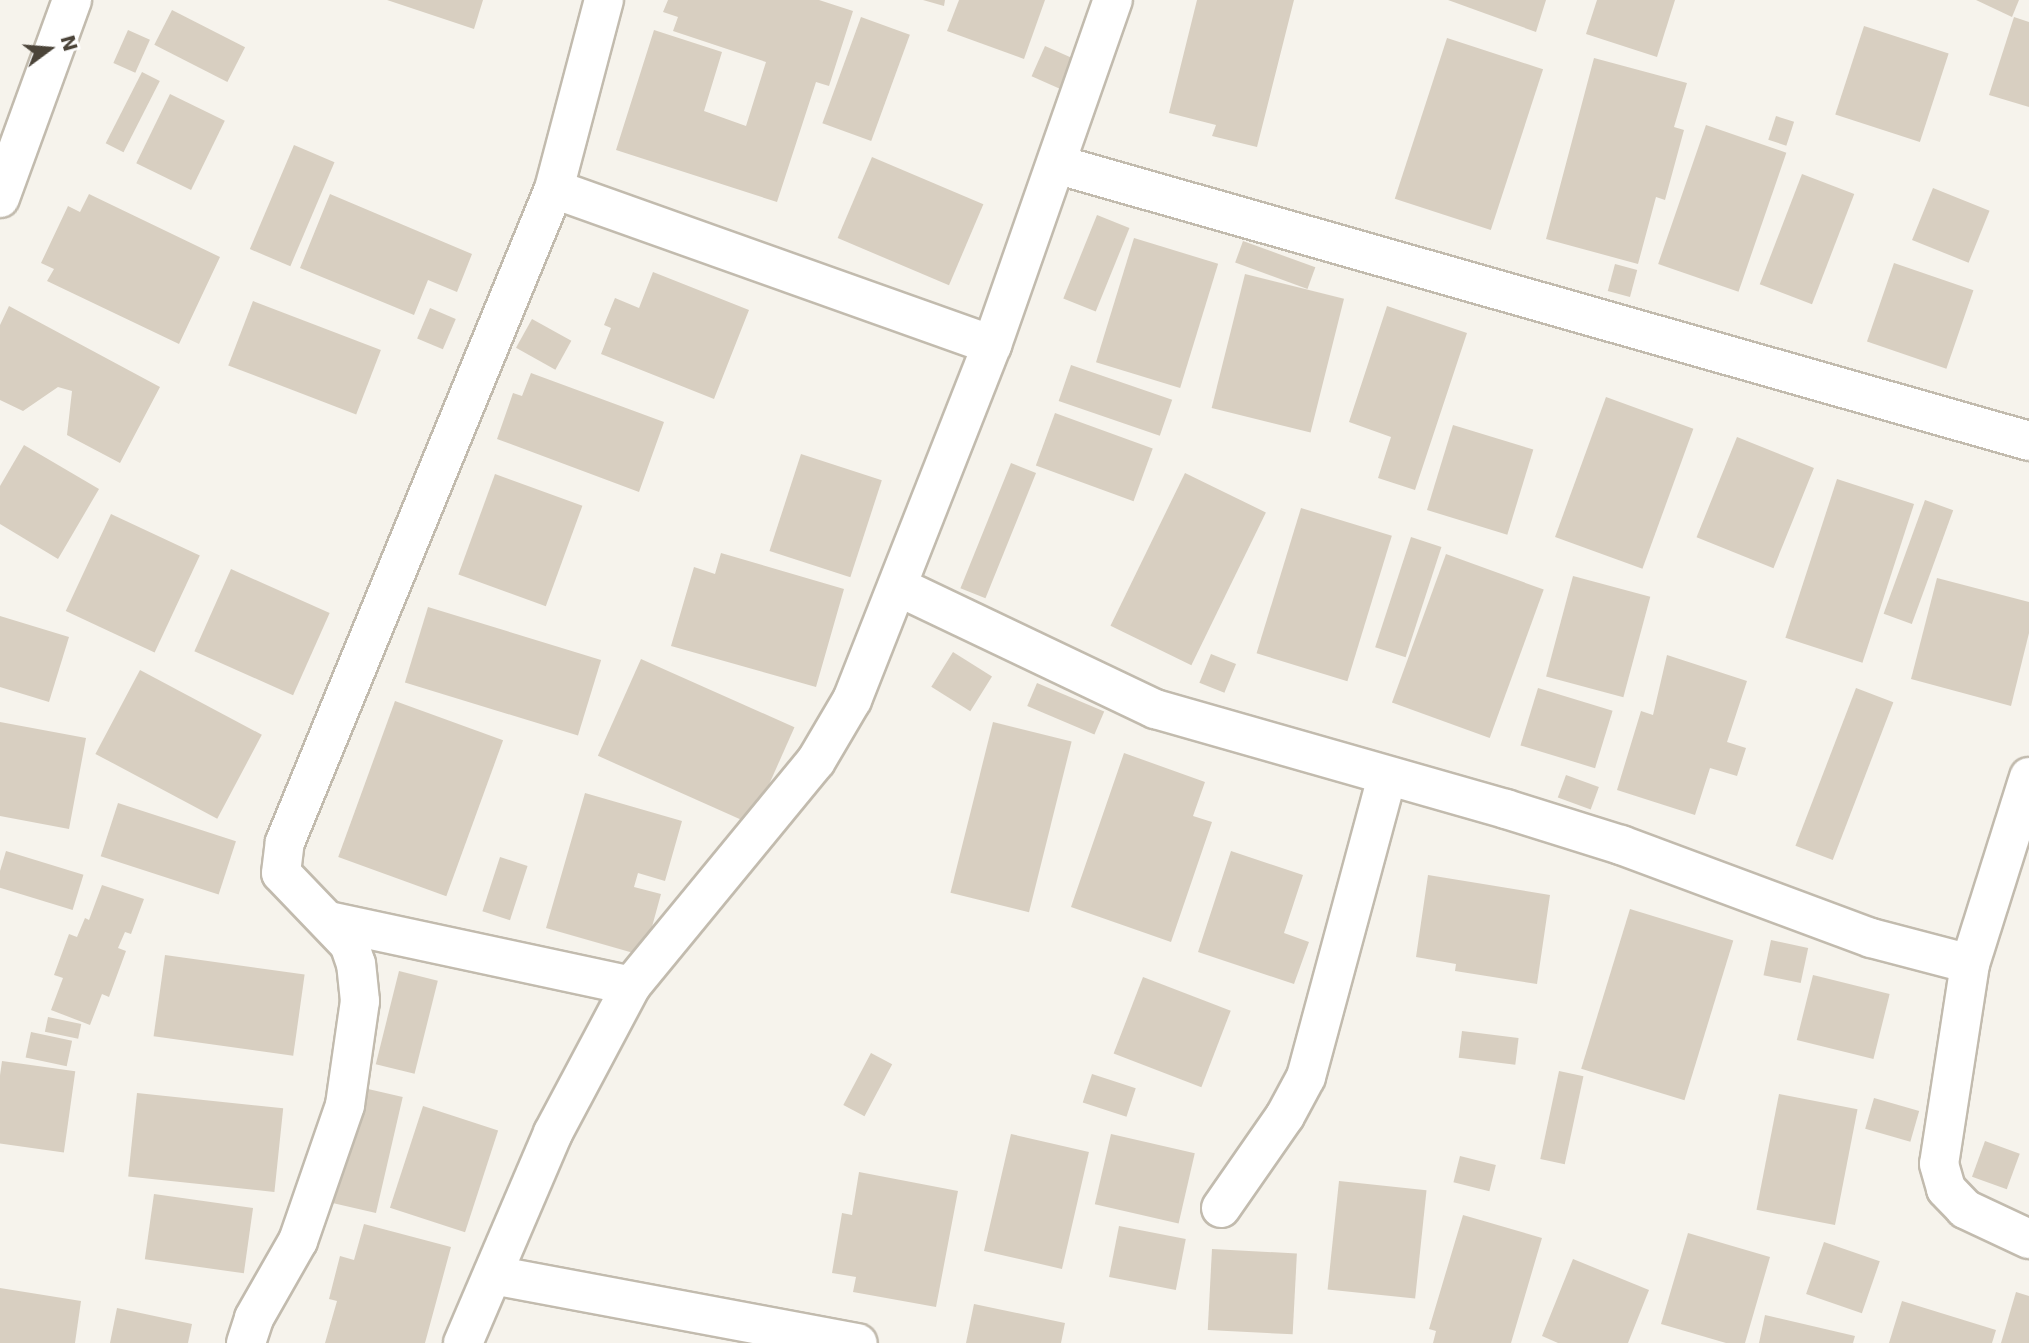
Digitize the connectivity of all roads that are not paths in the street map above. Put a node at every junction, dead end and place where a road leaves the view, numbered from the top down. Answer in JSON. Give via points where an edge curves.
{"nodes":[{"id":1,"x":72,"y":0,"type":"edge"},
{"id":2,"x":604,"y":0,"type":"edge"},
{"id":3,"x":1113,"y":0,"type":"edge"},
{"id":4,"x":1059,"y":165,"type":"junction"},
{"id":5,"x":554,"y":189,"type":"junction"},
{"id":6,"x":0,"y":198,"type":"edge"},
{"id":7,"x":992,"y":345,"type":"junction"},
{"id":8,"x":2029,"y":441,"type":"edge"},
{"id":9,"x":899,"y":587,"type":"junction"},
{"id":10,"x":1387,"y":777,"type":"junction"},
{"id":11,"x":2029,"y":777,"type":"edge"},
{"id":12,"x":330,"y":921,"type":"junction"},
{"id":13,"x":1970,"y":964,"type":"junction"},
{"id":14,"x":631,"y":986,"type":"junction"},
{"id":15,"x":1221,"y":1208,"type":"dead end"},
{"id":16,"x":2029,"y":1239,"type":"edge"},
{"id":17,"x":493,"y":1275,"type":"junction"},
{"id":18,"x":246,"y":1343,"type":"edge"},
{"id":19,"x":463,"y":1343,"type":"edge"},
{"id":20,"x":858,"y":1343,"type":"edge"}],
"edges":[{"from":1,"to":6,"type":"street"},
{"from":2,"to":5,"type":"street"},
{"from":3,"to":4,"type":"street"},
{"from":4,"to":7,"type":"street"},
{"from":4,"to":8,"type":"street"},
{"from":5,"to":7,"type":"street"},
{"from":5,"to":12,"type":"street","via":[[285,842],[281,873]]},
{"from":7,"to":9,"type":"street"},
{"from":9,"to":10,"type":"street","via":[[1155,709]]},
{"from":9,"to":14,"type":"street","via":[[852,700],[816,761]]},
{"from":10,"to":13,"type":"street","via":[[1621,845],[1871,938]]},
{"from":10,"to":15,"type":"street","via":[[1306,1077],[1285,1116]]},
{"from":11,"to":13,"type":"street"},
{"from":12,"to":14,"type":"street"},
{"from":12,"to":18,"type":"street","via":[[349,944],[360,1001],[345,1105],[298,1241],[254,1318]]},
{"from":13,"to":16,"type":"street","via":[[1939,1164],[1946,1189],[1965,1209]]},
{"from":14,"to":17,"type":"street","via":[[554,1133]]},
{"from":17,"to":19,"type":"street"},
{"from":17,"to":20,"type":"street"}]}
